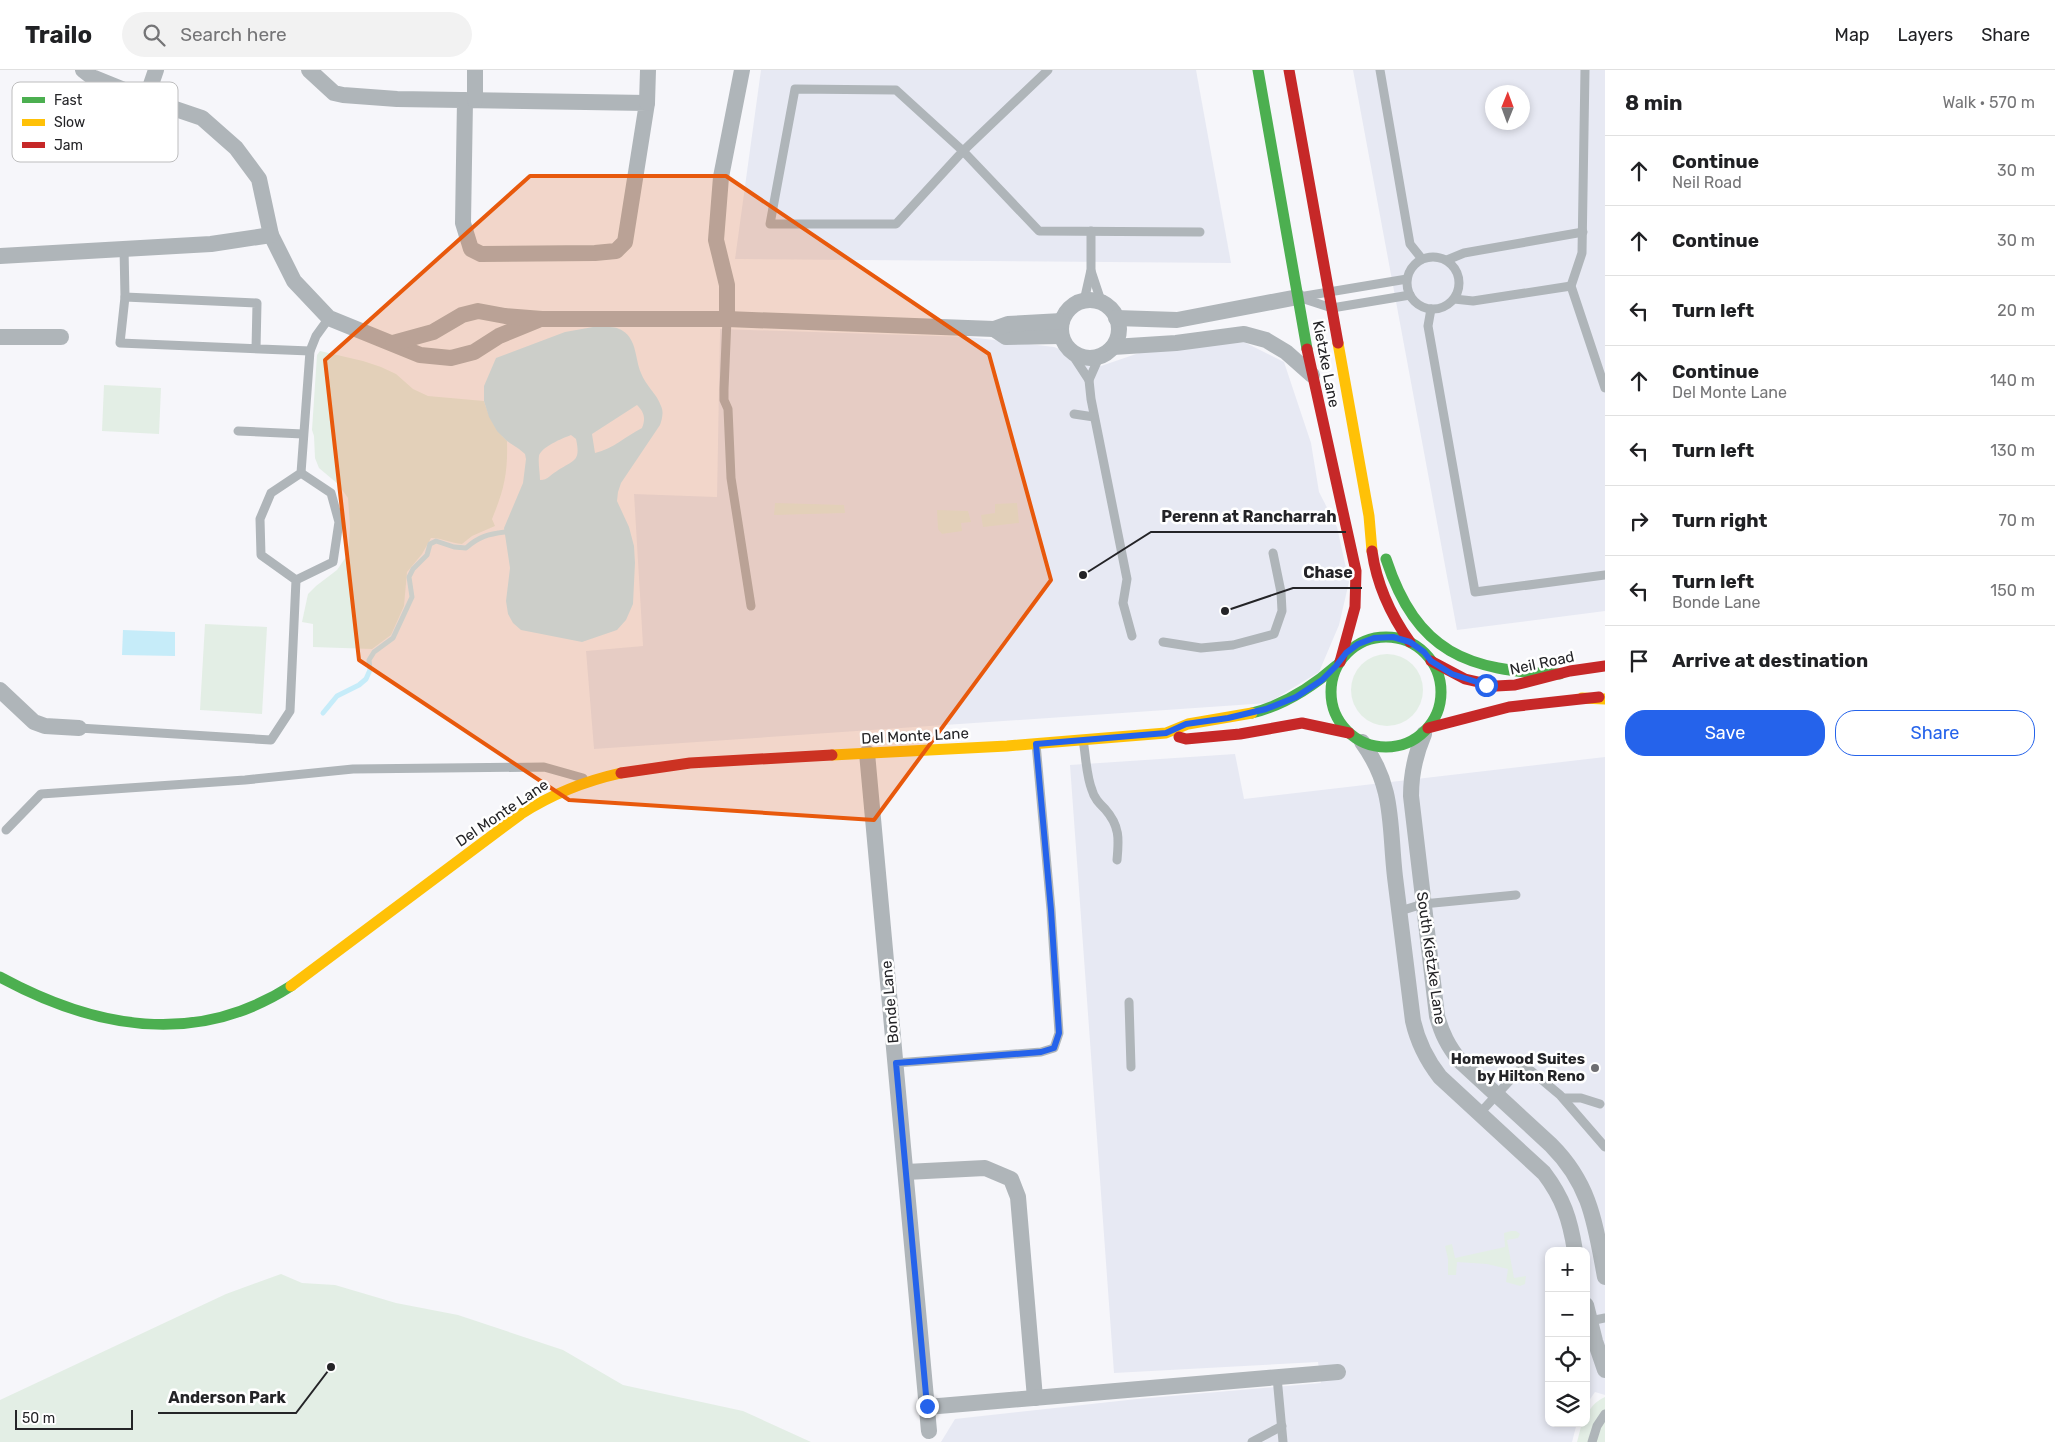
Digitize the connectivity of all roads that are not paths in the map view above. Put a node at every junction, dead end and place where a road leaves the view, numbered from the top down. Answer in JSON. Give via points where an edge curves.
{"nodes":[{"id":1,"x":83,"y":70,"type":"edge"},
{"id":2,"x":156,"y":70,"type":"edge"},
{"id":3,"x":309,"y":70,"type":"edge"},
{"id":4,"x":475,"y":70,"type":"edge"},
{"id":5,"x":648,"y":70,"type":"edge"},
{"id":6,"x":742,"y":70,"type":"edge"},
{"id":7,"x":1048,"y":70,"type":"edge"},
{"id":8,"x":1258,"y":70,"type":"edge"},
{"id":9,"x":1289,"y":70,"type":"edge"},
{"id":10,"x":1380,"y":70,"type":"edge"},
{"id":11,"x":1585,"y":70,"type":"edge"},
{"id":12,"x":104,"y":82,"type":"edge"},
{"id":13,"x":152,"y":82,"type":"edge"},
{"id":14,"x":470,"y":100,"type":"junction"},
{"id":15,"x":646,"y":103,"type":"junction"},
{"id":16,"x":178,"y":110,"type":"edge"},
{"id":17,"x":962,"y":150,"type":"junction"},
{"id":18,"x":1091,"y":231,"type":"junction"},
{"id":19,"x":1200,"y":232,"type":"dead end"},
{"id":20,"x":1583,"y":232,"type":"junction"},
{"id":21,"x":271,"y":235,"type":"junction"},
{"id":22,"x":124,"y":248,"type":"junction"},
{"id":23,"x":0,"y":256,"type":"edge"},
{"id":24,"x":1422,"y":259,"type":"junction"},
{"id":25,"x":1447,"y":260,"type":"junction"},
{"id":26,"x":1091,"y":270,"type":"junction"},
{"id":27,"x":1407,"y":279,"type":"junction"},
{"id":28,"x":1571,"y":286,"type":"junction"},
{"id":29,"x":1329,"y":291,"type":"junction"},
{"id":30,"x":1410,"y":295,"type":"junction"},
{"id":31,"x":125,"y":297,"type":"junction"},
{"id":32,"x":1298,"y":297,"type":"junction"},
{"id":33,"x":1454,"y":299,"type":"junction"},
{"id":34,"x":1084,"y":301,"type":"junction"},
{"id":35,"x":1102,"y":304,"type":"junction"},
{"id":36,"x":1332,"y":308,"type":"junction"},
{"id":37,"x":1431,"y":309,"type":"junction"},
{"id":38,"x":329,"y":318,"type":"junction"},
{"id":39,"x":542,"y":318,"type":"junction"},
{"id":40,"x":1116,"y":318,"type":"junction"},
{"id":41,"x":727,"y":319,"type":"junction"},
{"id":42,"x":1062,"y":328,"type":"junction"},
{"id":43,"x":0,"y":337,"type":"edge"},
{"id":44,"x":62,"y":337,"type":"dead end"},
{"id":45,"x":393,"y":343,"type":"junction"},
{"id":46,"x":256,"y":349,"type":"junction"},
{"id":47,"x":310,"y":351,"type":"junction"},
{"id":48,"x":1070,"y":351,"type":"junction"},
{"id":49,"x":1106,"y":351,"type":"junction"},
{"id":50,"x":1312,"y":375,"type":"junction"},
{"id":51,"x":1089,"y":380,"type":"junction"},
{"id":52,"x":1605,"y":388,"type":"edge"},
{"id":53,"x":1074,"y":414,"type":"dead end"},
{"id":54,"x":1094,"y":417,"type":"junction"},
{"id":55,"x":238,"y":431,"type":"dead end"},
{"id":56,"x":303,"y":434,"type":"junction"},
{"id":57,"x":301,"y":473,"type":"junction"},
{"id":58,"x":1369,"y":516,"type":"junction"},
{"id":59,"x":1273,"y":553,"type":"dead end"},
{"id":60,"x":1605,"y":575,"type":"edge"},
{"id":61,"x":296,"y":580,"type":"junction"},
{"id":62,"x":752,"y":606,"type":"dead end"},
{"id":63,"x":1132,"y":636,"type":"dead end"},
{"id":64,"x":1163,"y":642,"type":"dead end"},
{"id":65,"x":1410,"y":642,"type":"junction"},
{"id":66,"x":1431,"y":661,"type":"junction"},
{"id":67,"x":1338,"y":664,"type":"junction"},
{"id":68,"x":1605,"y":666,"type":"edge"},
{"id":69,"x":1560,"y":674,"type":"junction"},
{"id":70,"x":0,"y":690,"type":"edge"},
{"id":71,"x":1605,"y":698,"type":"edge"},
{"id":72,"x":79,"y":728,"type":"joint"},
{"id":73,"x":1426,"y":731,"type":"junction"},
{"id":74,"x":1166,"y":733,"type":"junction"},
{"id":75,"x":1356,"y":737,"type":"junction"},
{"id":76,"x":1083,"y":740,"type":"junction"},
{"id":77,"x":1036,"y":744,"type":"junction"},
{"id":78,"x":867,"y":753,"type":"junction"},
{"id":79,"x":593,"y":780,"type":"junction"},
{"id":80,"x":6,"y":830,"type":"dead end"},
{"id":81,"x":1118,"y":860,"type":"dead end"},
{"id":82,"x":1516,"y":895,"type":"dead end"},
{"id":83,"x":1423,"y":904,"type":"junction"},
{"id":84,"x":1400,"y":911,"type":"junction"},
{"id":85,"x":0,"y":977,"type":"edge"},
{"id":86,"x":1128,"y":1002,"type":"dead end"},
{"id":87,"x":896,"y":1063,"type":"junction"},
{"id":88,"x":1131,"y":1067,"type":"dead end"},
{"id":89,"x":1496,"y":1095,"type":"junction"},
{"id":90,"x":1563,"y":1098,"type":"junction"},
{"id":91,"x":1600,"y":1104,"type":"dead end"},
{"id":92,"x":1480,"y":1114,"type":"junction"},
{"id":93,"x":1605,"y":1147,"type":"edge"},
{"id":94,"x":906,"y":1172,"type":"junction"},
{"id":95,"x":1574,"y":1247,"type":"edge"},
{"id":96,"x":1605,"y":1277,"type":"edge"},
{"id":97,"x":1594,"y":1315,"type":"edge"},
{"id":98,"x":1605,"y":1370,"type":"edge"},
{"id":99,"x":1338,"y":1372,"type":"dead end"},
{"id":100,"x":1277,"y":1377,"type":"junction"},
{"id":101,"x":1035,"y":1398,"type":"junction"},
{"id":102,"x":927,"y":1406,"type":"junction"},
{"id":103,"x":1605,"y":1414,"type":"edge"},
{"id":104,"x":1282,"y":1426,"type":"junction"},
{"id":105,"x":929,"y":1436,"type":"edge"},
{"id":106,"x":1252,"y":1442,"type":"edge"},
{"id":107,"x":1283,"y":1442,"type":"edge"},
{"id":108,"x":1592,"y":1442,"type":"edge"}],
"edges":[{"from":1,"to":12,"type":"street"},
{"from":2,"to":13,"type":"street"},
{"from":3,"to":14,"type":"street","via":[[334,93],[344,95]]},
{"from":4,"to":14,"type":"street"},
{"from":5,"to":15,"type":"street"},
{"from":6,"to":41,"type":"street","via":[[721,177],[716,240],[727,285]]},
{"from":7,"to":17,"type":"lane"},
{"from":8,"to":32,"type":"main road","name":"Kietzke Lane"},
{"from":9,"to":29,"type":"main road","name":"Kietzke Lane"},
{"from":10,"to":24,"type":"lane","via":[[1410,244]]},
{"from":11,"to":20,"type":"lane"},
{"from":14,"to":15,"type":"street"},
{"from":14,"to":15,"type":"street","via":[[463,223],[471,249],[481,254],[616,251],[625,242]]},
{"from":16,"to":21,"type":"street","via":[[202,118],[236,148],[259,179]]},
{"from":17,"to":17,"type":"lane","via":[[896,90],[795,89],[770,224],[896,224]]},
{"from":17,"to":18,"type":"lane","via":[[1039,231]]},
{"from":18,"to":19,"type":"lane"},
{"from":18,"to":26,"type":"lane"},
{"from":20,"to":25,"type":"lane","via":[[1464,253]]},
{"from":20,"to":28,"type":"lane","via":[[1582,254]]},
{"from":21,"to":22,"type":"street","via":[[211,244]]},
{"from":21,"to":38,"type":"street","via":[[294,281]]},
{"from":22,"to":23,"type":"street"},
{"from":22,"to":31,"type":"lane"},
{"from":24,"to":25,"type":"lane","via":[[1439,257]]},
{"from":24,"to":27,"type":"lane"},
{"from":25,"to":33,"type":"lane","via":[[1458,274],[1458,291]]},
{"from":26,"to":34,"type":"lane"},
{"from":26,"to":35,"type":"lane"},
{"from":27,"to":29,"type":"lane"},
{"from":27,"to":30,"type":"lane"},
{"from":28,"to":33,"type":"lane","via":[[1473,301]]},
{"from":28,"to":52,"type":"lane"},
{"from":29,"to":32,"type":"lane"},
{"from":29,"to":36,"type":"main road","name":"Kietzke Lane"},
{"from":30,"to":36,"type":"lane"},
{"from":30,"to":37,"type":"lane"},
{"from":31,"to":46,"type":"lane","via":[[258,303]]},
{"from":31,"to":46,"type":"lane","via":[[120,343]]},
{"from":32,"to":36,"type":"lane"},
{"from":32,"to":40,"type":"street","via":[[1177,320]]},
{"from":32,"to":50,"type":"main road","name":"Kietzke Lane"},
{"from":33,"to":37,"type":"lane","via":[[1447,305]]},
{"from":34,"to":35,"type":"street"},
{"from":34,"to":42,"type":"street","via":[[1068,310]]},
{"from":35,"to":40,"type":"street","via":[[1111,309]]},
{"from":36,"to":58,"type":"main road","name":"Kietzke Lane"},
{"from":37,"to":60,"type":"lane","via":[[1428,326],[1474,592]]},
{"from":38,"to":45,"type":"street"},
{"from":38,"to":47,"type":"lane"},
{"from":39,"to":41,"type":"street"},
{"from":39,"to":45,"type":"street","via":[[478,311],[462,315],[433,332]]},
{"from":39,"to":45,"type":"street","via":[[499,336],[474,352],[451,358],[420,355]]},
{"from":40,"to":49,"type":"street","via":[[1118,338]]},
{"from":41,"to":42,"type":"street","via":[[994,328],[1006,337]]},
{"from":41,"to":62,"type":"lane","via":[[724,400],[728,409],[731,478]]},
{"from":42,"to":48,"type":"street"},
{"from":43,"to":44,"type":"street"},
{"from":46,"to":47,"type":"lane"},
{"from":47,"to":56,"type":"lane"},
{"from":48,"to":49,"type":"street","via":[[1087,359]]},
{"from":48,"to":51,"type":"lane"},
{"from":49,"to":50,"type":"street","via":[[1244,334],[1266,340],[1286,352]]},
{"from":49,"to":51,"type":"lane"},
{"from":50,"to":67,"type":"main road","name":"Kietzke Lane","via":[[1356,571],[1357,600]]},
{"from":51,"to":54,"type":"lane"},
{"from":53,"to":54,"type":"lane"},
{"from":54,"to":63,"type":"lane","via":[[1127,578],[1123,603]]},
{"from":55,"to":56,"type":"lane"},
{"from":56,"to":57,"type":"lane"},
{"from":57,"to":61,"type":"lane","via":[[270,493],[260,518],[261,555]]},
{"from":57,"to":61,"type":"lane","via":[[331,493],[339,522],[333,562]]},
{"from":58,"to":65,"type":"main road","name":"Kietzke Lane","via":[[1373,561],[1384,600]]},
{"from":58,"to":69,"type":"main road","via":[[1404,604],[1430,635],[1447,648],[1484,666]]},
{"from":59,"to":64,"type":"lane","via":[[1282,611],[1274,634],[1233,645],[1201,648]]},
{"from":61,"to":72,"type":"lane","via":[[290,711],[270,740]]},
{"from":65,"to":66,"type":"main road"},
{"from":65,"to":67,"type":"main road","via":[[1393,637],[1374,638],[1358,644]]},
{"from":66,"to":69,"type":"main road","name":"Neil Road","via":[[1452,674],[1498,686]]},
{"from":66,"to":73,"type":"main road","via":[[1441,685],[1440,705]]},
{"from":67,"to":74,"type":"main road","name":"Del Monte Lane","via":[[1307,690],[1283,703],[1248,714],[1186,724]]},
{"from":67,"to":75,"type":"main road","via":[[1331,685],[1332,704],[1337,718]]},
{"from":68,"to":69,"type":"main road","name":"Neil Road"},
{"from":70,"to":72,"type":"street","via":[[34,722],[45,726]]},
{"from":71,"to":73,"type":"main road","via":[[1509,706]]},
{"from":73,"to":75,"type":"main road","via":[[1397,746],[1380,747]]},
{"from":73,"to":83,"type":"street","name":"South Kietzke Lane","via":[[1415,753],[1411,773],[1413,823]]},
{"from":74,"to":75,"type":"main road","name":"Del Monte Lane","via":[[1186,739],[1302,723]]},
{"from":74,"to":76,"type":"main road","name":"Del Monte Lane"},
{"from":75,"to":84,"type":"street","name":"South Kietzke Lane","via":[[1380,769],[1390,806]]},
{"from":76,"to":77,"type":"main road","name":"Del Monte Lane"},
{"from":76,"to":81,"type":"lane","via":[[1091,789],[1116,826],[1119,836]]},
{"from":77,"to":78,"type":"main road","name":"Del Monte Lane"},
{"from":77,"to":87,"type":"lane","via":[[1059,1033],[1054,1048],[1041,1052]]},
{"from":78,"to":79,"type":"main road","name":"Del Monte Lane","via":[[690,763]]},
{"from":78,"to":87,"type":"street","name":"Bonde Lane"},
{"from":79,"to":80,"type":"lane","via":[[544,767],[353,769],[41,794]]},
{"from":79,"to":85,"type":"main road","name":"Del Monte Lane","via":[[540,802],[322,965],[264,1001],[213,1020],[148,1026],[116,1022],[54,1005]]},
{"from":82,"to":83,"type":"lane"},
{"from":83,"to":84,"type":"lane"},
{"from":83,"to":89,"type":"street","name":"South Kietzke Lane","via":[[1442,1034],[1460,1061]]},
{"from":84,"to":92,"type":"street","name":"South Kietzke Lane","via":[[1418,1042],[1440,1077]]},
{"from":86,"to":88,"type":"lane"},
{"from":87,"to":94,"type":"street","name":"Bonde Lane"},
{"from":89,"to":90,"type":"lane","via":[[1524,1065]]},
{"from":89,"to":92,"type":"lane"},
{"from":89,"to":96,"type":"street","name":"South Kietzke Lane","via":[[1564,1158],[1576,1175],[1595,1223]]},
{"from":90,"to":91,"type":"lane","via":[[1581,1098]]},
{"from":90,"to":93,"type":"lane"},
{"from":92,"to":95,"type":"street","name":"South Kietzke Lane","via":[[1544,1172],[1558,1191],[1572,1229]]},
{"from":94,"to":101,"type":"street","via":[[985,1168],[1010,1179],[1018,1197]]},
{"from":94,"to":102,"type":"street","name":"Bonde Lane"},
{"from":97,"to":98,"type":"street","via":[[1595,1342]]},
{"from":99,"to":100,"type":"street"},
{"from":100,"to":101,"type":"street"},
{"from":100,"to":104,"type":"lane"},
{"from":101,"to":102,"type":"street"},
{"from":102,"to":105,"type":"street","name":"Bonde Lane"},
{"from":103,"to":108,"type":"lane"},
{"from":104,"to":106,"type":"lane"},
{"from":104,"to":107,"type":"lane"}]}
